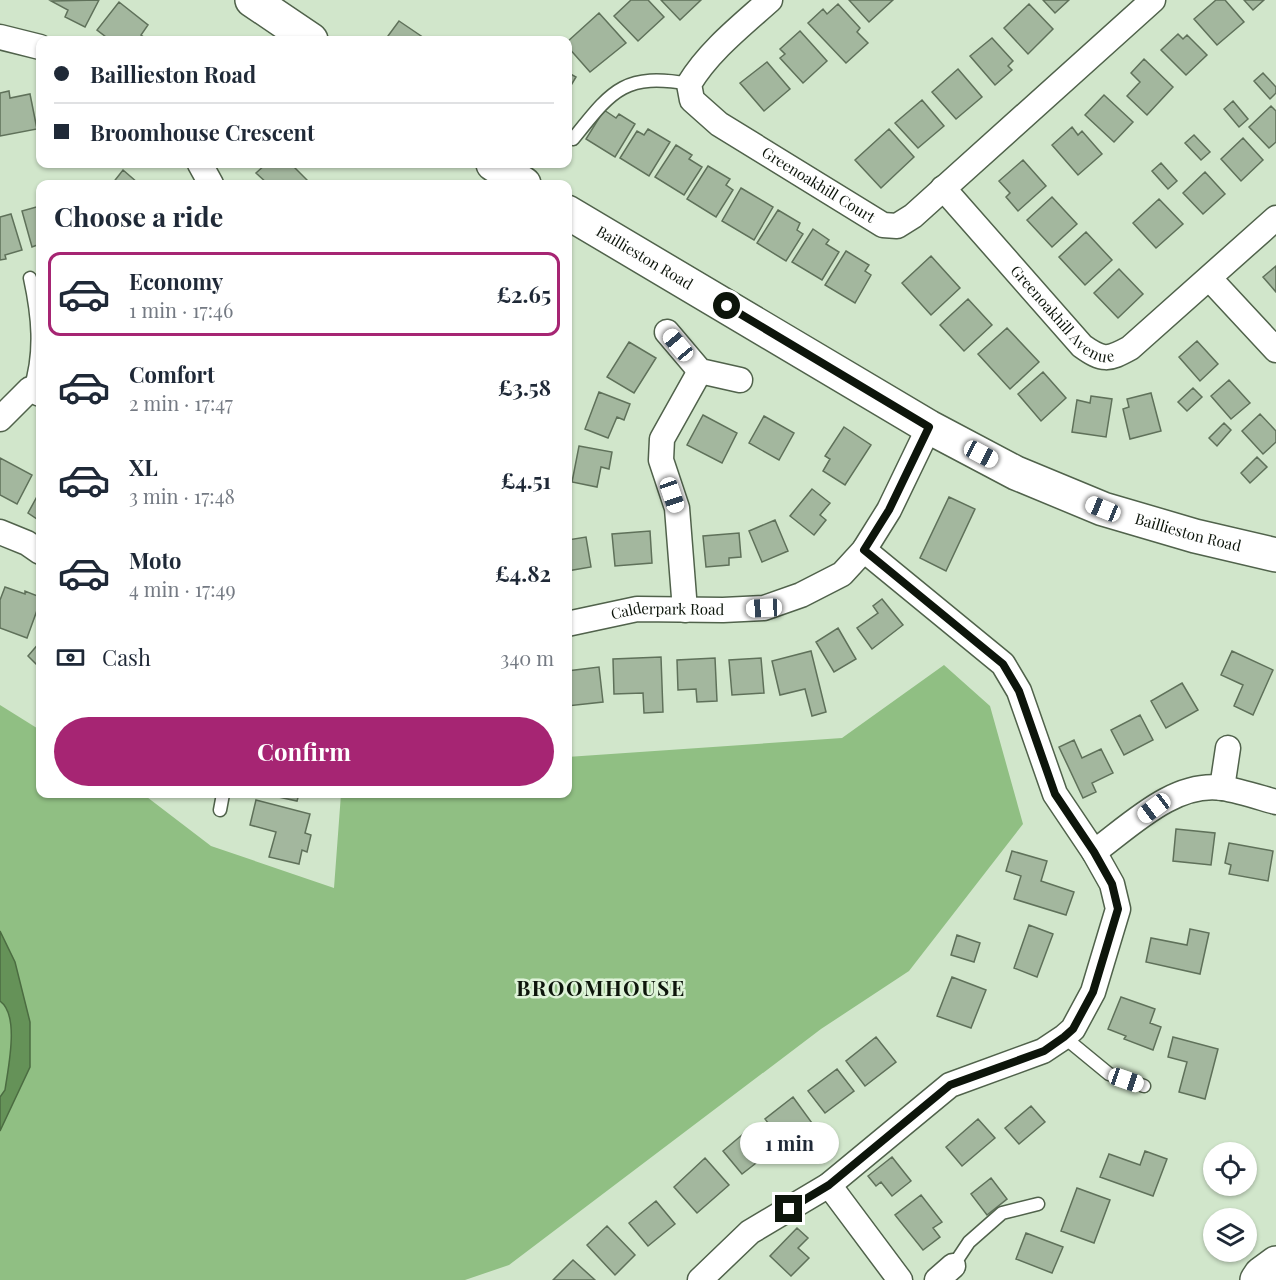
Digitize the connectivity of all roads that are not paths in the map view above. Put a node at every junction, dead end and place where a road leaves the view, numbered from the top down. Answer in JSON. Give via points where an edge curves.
{"nodes":[{"id":1,"x":770,"y":0,"type":"edge"},
{"id":2,"x":1153,"y":0,"type":"edge"},
{"id":3,"x":266,"y":3,"type":"edge"},
{"id":4,"x":306,"y":36,"type":"edge"},
{"id":5,"x":0,"y":37,"type":"edge"},
{"id":6,"x":36,"y":46,"type":"edge"},
{"id":7,"x":688,"y":84,"type":"junction"},
{"id":8,"x":573,"y":139,"type":"dead end"},
{"id":9,"x":499,"y":168,"type":"edge"},
{"id":10,"x":518,"y":180,"type":"edge"},
{"id":11,"x":943,"y":188,"type":"junction"},
{"id":12,"x":572,"y":215,"type":"edge"},
{"id":13,"x":1276,"y":218,"type":"edge"},
{"id":14,"x":30,"y":278,"type":"dead end"},
{"id":15,"x":1210,"y":279,"type":"junction"},
{"id":16,"x":36,"y":307,"type":"edge"},
{"id":17,"x":667,"y":332,"type":"dead end"},
{"id":18,"x":1276,"y":350,"type":"edge"},
{"id":19,"x":36,"y":361,"type":"edge"},
{"id":20,"x":699,"y":371,"type":"junction"},
{"id":21,"x":740,"y":380,"type":"dead end"},
{"id":22,"x":35,"y":391,"type":"edge"},
{"id":23,"x":0,"y":419,"type":"edge"},
{"id":24,"x":929,"y":427,"type":"junction"},
{"id":25,"x":0,"y":532,"type":"edge"},
{"id":26,"x":36,"y":549,"type":"edge"},
{"id":27,"x":864,"y":550,"type":"junction"},
{"id":28,"x":1276,"y":555,"type":"edge"},
{"id":29,"x":685,"y":610,"type":"junction"},
{"id":30,"x":572,"y":623,"type":"edge"},
{"id":31,"x":1228,"y":748,"type":"dead end"},
{"id":32,"x":1222,"y":788,"type":"junction"},
{"id":33,"x":222,"y":798,"type":"edge"},
{"id":34,"x":1276,"y":802,"type":"edge"},
{"id":35,"x":220,"y":810,"type":"dead end"},
{"id":36,"x":1094,"y":852,"type":"junction"},
{"id":37,"x":1064,"y":1037,"type":"junction"},
{"id":38,"x":1144,"y":1086,"type":"dead end"},
{"id":39,"x":829,"y":1185,"type":"junction"},
{"id":40,"x":1038,"y":1204,"type":"dead end"},
{"id":41,"x":1276,"y":1263,"type":"edge"},
{"id":42,"x":945,"y":1273,"type":"edge"},
{"id":43,"x":700,"y":1280,"type":"edge"},
{"id":44,"x":900,"y":1280,"type":"edge"},
{"id":45,"x":1257,"y":1280,"type":"edge"}],
"edges":[{"from":1,"to":7,"type":"street","via":[[715,50]]},
{"from":2,"to":11,"type":"street","name":"Greenoakhill Court"},
{"from":3,"to":4,"type":"street"},
{"from":5,"to":6,"type":"street"},
{"from":7,"to":8,"type":"lane","via":[[634,82],[607,98]]},
{"from":7,"to":11,"type":"street","name":"Greenoakhill Court","via":[[692,100],[719,124],[883,225],[897,226]]},
{"from":9,"to":10,"type":"street"},
{"from":11,"to":15,"type":"street","name":"Greenoakhill Avenue","via":[[1082,346],[1097,357],[1112,358],[1130,348]]},
{"from":12,"to":24,"type":"street","name":"Baillieston Road"},
{"from":13,"to":15,"type":"street","name":"Greenoakhill Avenue"},
{"from":14,"to":16,"type":"lane"},
{"from":15,"to":18,"type":"street"},
{"from":17,"to":20,"type":"street"},
{"from":19,"to":22,"type":"lane"},
{"from":20,"to":21,"type":"street"},
{"from":20,"to":29,"type":"street","via":[[662,439],[661,460],[677,508]]},
{"from":22,"to":23,"type":"street"},
{"from":24,"to":27,"type":"street","name":"Calderpark Road","via":[[889,510]]},
{"from":24,"to":28,"type":"street","name":"Baillieston Road","via":[[1016,472],[1103,509]]},
{"from":25,"to":26,"type":"street"},
{"from":27,"to":29,"type":"street","name":"Calderpark Road","via":[[842,574],[764,608]]},
{"from":27,"to":36,"type":"street","via":[[1003,664],[1019,691],[1055,794]]},
{"from":29,"to":30,"type":"street","name":"Calderpark Road","via":[[637,609]]},
{"from":31,"to":32,"type":"street"},
{"from":32,"to":34,"type":"street"},
{"from":32,"to":36,"type":"street","via":[[1180,794]]},
{"from":33,"to":35,"type":"lane"},
{"from":36,"to":37,"type":"street","via":[[1112,884],[1118,909],[1093,992],[1073,1029]]},
{"from":37,"to":38,"type":"lane","via":[[1109,1074]]},
{"from":37,"to":39,"type":"street","via":[[1044,1051],[950,1085]]},
{"from":39,"to":43,"type":"street","via":[[750,1232]]},
{"from":39,"to":44,"type":"street"},
{"from":40,"to":42,"type":"lane","via":[[1002,1212],[969,1242]]},
{"from":41,"to":45,"type":"street"}]}
